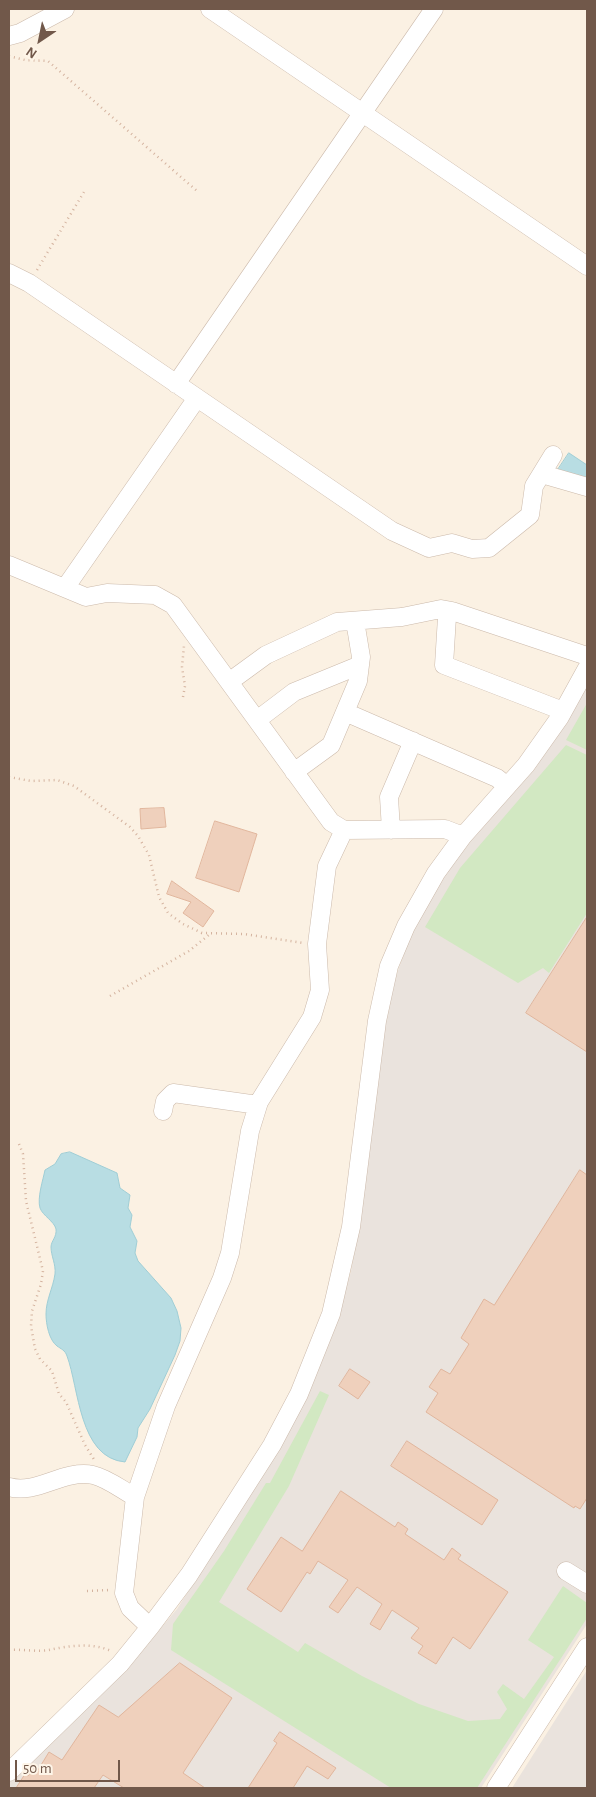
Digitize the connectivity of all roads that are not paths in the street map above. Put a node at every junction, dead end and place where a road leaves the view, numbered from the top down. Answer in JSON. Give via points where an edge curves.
{"nodes":[{"id":1,"x":65,"y":9,"type":"edge"},
{"id":2,"x":210,"y":9,"type":"edge"},
{"id":3,"x":434,"y":9,"type":"edge"},
{"id":4,"x":9,"y":36,"type":"edge"},
{"id":5,"x":362,"y":113,"type":"junction"},
{"id":6,"x":587,"y":266,"type":"edge"},
{"id":7,"x":9,"y":273,"type":"edge"},
{"id":8,"x":176,"y":384,"type":"junction"},
{"id":9,"x":196,"y":398,"type":"junction"},
{"id":10,"x":553,"y":455,"type":"dead end"},
{"id":11,"x":542,"y":474,"type":"junction"},
{"id":12,"x":587,"y":487,"type":"edge"},
{"id":13,"x":9,"y":565,"type":"edge"},
{"id":14,"x":65,"y":588,"type":"junction"},
{"id":15,"x":447,"y":617,"type":"dead end"},
{"id":16,"x":360,"y":621,"type":"junction"},
{"id":17,"x":587,"y":656,"type":"edge"},
{"id":18,"x":360,"y":665,"type":"junction"},
{"id":19,"x":587,"y":668,"type":"edge"},
{"id":20,"x":229,"y":682,"type":"junction"},
{"id":21,"x":563,"y":711,"type":"junction"},
{"id":22,"x":345,"y":712,"type":"junction"},
{"id":23,"x":257,"y":720,"type":"junction"},
{"id":24,"x":413,"y":741,"type":"junction"},
{"id":25,"x":294,"y":772,"type":"junction"},
{"id":26,"x":507,"y":786,"type":"junction"},
{"id":27,"x":344,"y":830,"type":"junction"},
{"id":28,"x":391,"y":830,"type":"junction"},
{"id":29,"x":463,"y":836,"type":"junction"},
{"id":30,"x":258,"y":1105,"type":"junction"},
{"id":31,"x":163,"y":1111,"type":"dead end"},
{"id":32,"x":9,"y":1486,"type":"edge"},
{"id":33,"x":134,"y":1497,"type":"junction"},
{"id":34,"x":566,"y":1571,"type":"dead end"},
{"id":35,"x":587,"y":1584,"type":"edge"},
{"id":36,"x":150,"y":1627,"type":"junction"},
{"id":37,"x":587,"y":1647,"type":"edge"},
{"id":38,"x":9,"y":1772,"type":"edge"},
{"id":39,"x":496,"y":1788,"type":"edge"}],
"edges":[{"from":1,"to":4,"type":"street"},
{"from":2,"to":5,"type":"street"},
{"from":3,"to":5,"type":"street"},
{"from":5,"to":6,"type":"street"},
{"from":5,"to":8,"type":"street"},
{"from":7,"to":8,"type":"street","via":[[29,283]]},
{"from":8,"to":9,"type":"street"},
{"from":9,"to":11,"type":"street","via":[[392,531],[429,548],[452,543],[472,549],[490,548],[530,515],[534,486]]},
{"from":9,"to":14,"type":"street"},
{"from":10,"to":11,"type":"street"},
{"from":11,"to":12,"type":"street"},
{"from":13,"to":14,"type":"street"},
{"from":14,"to":20,"type":"street","via":[[86,597],[107,593],[155,595],[173,605]]},
{"from":15,"to":21,"type":"street","via":[[444,665]]},
{"from":16,"to":17,"type":"street","via":[[452,611]]},
{"from":16,"to":18,"type":"street"},
{"from":16,"to":20,"type":"street","via":[[338,622],[266,655]]},
{"from":18,"to":22,"type":"street","via":[[358,681]]},
{"from":18,"to":23,"type":"street","via":[[294,692]]},
{"from":19,"to":21,"type":"street"},
{"from":20,"to":23,"type":"street"},
{"from":21,"to":26,"type":"street","via":[[526,765]]},
{"from":22,"to":24,"type":"street"},
{"from":22,"to":25,"type":"street","via":[[331,745]]},
{"from":23,"to":25,"type":"street"},
{"from":24,"to":26,"type":"street","via":[[497,778]]},
{"from":24,"to":28,"type":"street","via":[[389,797]]},
{"from":25,"to":27,"type":"street","via":[[331,822]]},
{"from":26,"to":29,"type":"street"},
{"from":27,"to":28,"type":"street"},
{"from":27,"to":30,"type":"street","via":[[327,866],[317,944],[320,990],[312,1017]]},
{"from":28,"to":29,"type":"street","via":[[445,829]]},
{"from":29,"to":36,"type":"street","via":[[436,873],[388,966],[377,1021],[351,1227],[327,1323],[299,1394],[272,1444],[189,1575]]},
{"from":30,"to":31,"type":"street","via":[[173,1092],[165,1101]]},
{"from":30,"to":33,"type":"street","via":[[250,1131],[230,1253],[166,1406]]},
{"from":32,"to":33,"type":"street","via":[[18,1490],[28,1489],[71,1475],[92,1475]]},
{"from":33,"to":36,"type":"street","via":[[124,1591],[130,1608]]},
{"from":34,"to":35,"type":"street"},
{"from":36,"to":38,"type":"street","via":[[124,1658]]},
{"from":37,"to":39,"type":"street"}]}
